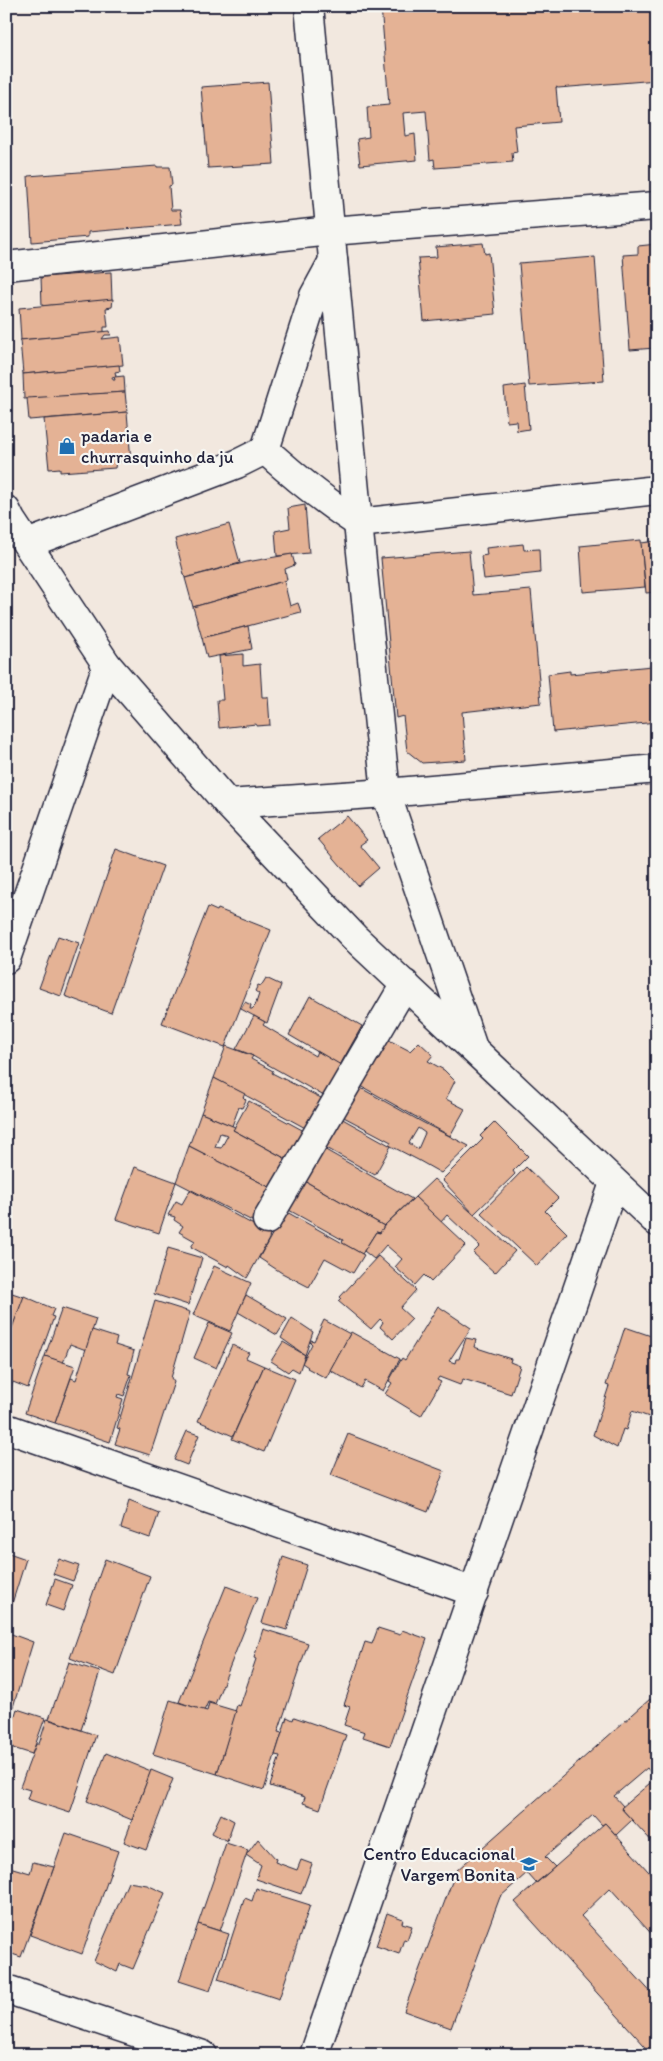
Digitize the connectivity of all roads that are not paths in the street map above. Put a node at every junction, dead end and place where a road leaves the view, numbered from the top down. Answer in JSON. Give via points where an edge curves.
{"nodes":[{"id":1,"x":309,"y":6,"type":"edge"},
{"id":2,"x":657,"y":206,"type":"edge"},
{"id":3,"x":330,"y":231,"type":"junction"},
{"id":4,"x":333,"y":260,"type":"junction"},
{"id":5,"x":6,"y":266,"type":"edge"},
{"id":6,"x":265,"y":450,"type":"junction"},
{"id":7,"x":657,"y":490,"type":"edge"},
{"id":8,"x":6,"y":510,"type":"edge"},
{"id":9,"x":358,"y":522,"type":"junction"},
{"id":10,"x":27,"y":544,"type":"junction"},
{"id":11,"x":107,"y":665,"type":"junction"},
{"id":12,"x":657,"y":769,"type":"edge"},
{"id":13,"x":386,"y":793,"type":"junction"},
{"id":14,"x":228,"y":804,"type":"junction"},
{"id":15,"x":6,"y":959,"type":"edge"},
{"id":16,"x":405,"y":984,"type":"junction"},
{"id":17,"x":472,"y":1048,"type":"junction"},
{"id":18,"x":614,"y":1183,"type":"junction"},
{"id":19,"x":267,"y":1220,"type":"dead end"},
{"id":20,"x":657,"y":1222,"type":"edge"},
{"id":21,"x":6,"y":1428,"type":"edge"},
{"id":22,"x":474,"y":1592,"type":"junction"},
{"id":23,"x":6,"y":1989,"type":"edge"},
{"id":24,"x":203,"y":2055,"type":"edge"},
{"id":25,"x":314,"y":2055,"type":"edge"}],
"edges":[{"from":1,"to":3,"type":"street"},
{"from":2,"to":3,"type":"street"},
{"from":3,"to":4,"type":"street"},
{"from":3,"to":5,"type":"street"},
{"from":4,"to":6,"type":"street","via":[[314,296]]},
{"from":4,"to":9,"type":"street"},
{"from":6,"to":9,"type":"street","via":[[305,485]]},
{"from":6,"to":10,"type":"street","via":[[237,464]]},
{"from":7,"to":9,"type":"street"},
{"from":8,"to":10,"type":"street"},
{"from":9,"to":13,"type":"street"},
{"from":10,"to":11,"type":"street"},
{"from":11,"to":14,"type":"street"},
{"from":11,"to":15,"type":"street"},
{"from":12,"to":13,"type":"street"},
{"from":13,"to":14,"type":"street"},
{"from":13,"to":17,"type":"street"},
{"from":14,"to":16,"type":"street","via":[[354,936]]},
{"from":16,"to":17,"type":"street"},
{"from":16,"to":19,"type":"street"},
{"from":17,"to":18,"type":"street"},
{"from":18,"to":20,"type":"street"},
{"from":18,"to":22,"type":"street"},
{"from":21,"to":22,"type":"street"},
{"from":22,"to":25,"type":"street"},
{"from":23,"to":24,"type":"street"}]}
